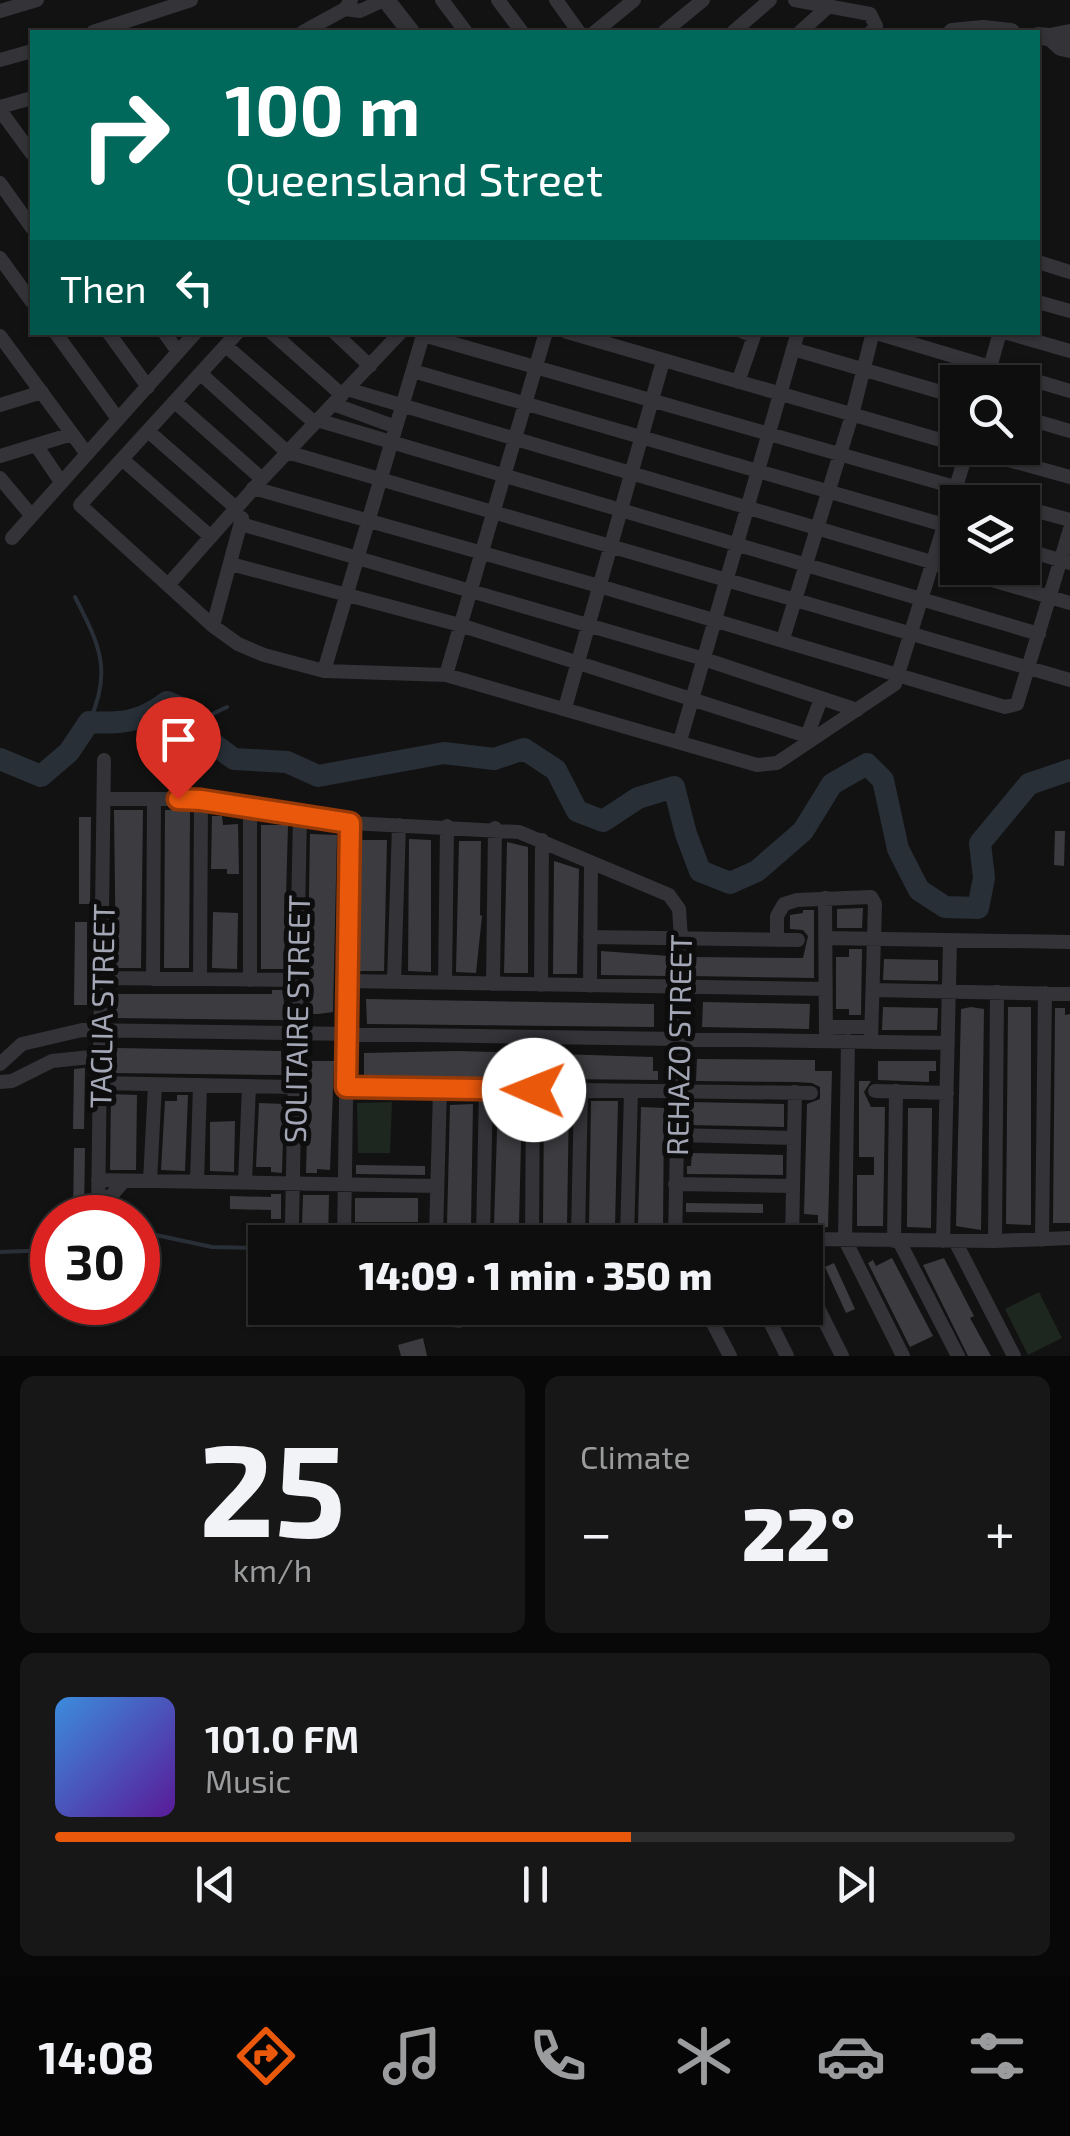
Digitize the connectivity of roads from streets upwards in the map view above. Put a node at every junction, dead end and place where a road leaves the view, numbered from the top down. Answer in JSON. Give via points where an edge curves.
{"nodes":[{"id":1,"x":36,"y":0,"type":"edge"},
{"id":2,"x":191,"y":0,"type":"edge"},
{"id":3,"x":385,"y":0,"type":"edge"},
{"id":4,"x":442,"y":0,"type":"edge"},
{"id":5,"x":498,"y":0,"type":"edge"},
{"id":6,"x":634,"y":0,"type":"edge"},
{"id":7,"x":703,"y":0,"type":"edge"},
{"id":8,"x":770,"y":0,"type":"edge"},
{"id":9,"x":796,"y":0,"type":"edge"},
{"id":10,"x":560,"y":2,"type":"edge"},
{"id":11,"x":348,"y":4,"type":"edge"},
{"id":12,"x":829,"y":6,"type":"junction"},
{"id":13,"x":0,"y":12,"type":"edge"},
{"id":14,"x":98,"y":30,"type":"edge"},
{"id":15,"x":306,"y":30,"type":"edge"},
{"id":16,"x":409,"y":30,"type":"edge"},
{"id":17,"x":464,"y":30,"type":"edge"},
{"id":18,"x":520,"y":30,"type":"edge"},
{"id":19,"x":578,"y":30,"type":"edge"},
{"id":20,"x":597,"y":30,"type":"edge"},
{"id":21,"x":666,"y":30,"type":"edge"},
{"id":22,"x":735,"y":30,"type":"edge"},
{"id":23,"x":802,"y":30,"type":"edge"},
{"id":24,"x":873,"y":30,"type":"edge"},
{"id":25,"x":1070,"y":32,"type":"edge"},
{"id":26,"x":1044,"y":36,"type":"edge"},
{"id":27,"x":1070,"y":49,"type":"edge"},
{"id":28,"x":30,"y":52,"type":"edge"},
{"id":29,"x":0,"y":60,"type":"edge"},
{"id":30,"x":30,"y":99,"type":"edge"},
{"id":31,"x":0,"y":109,"type":"edge"},
{"id":32,"x":30,"y":151,"type":"edge"},
{"id":33,"x":0,"y":183,"type":"edge"},
{"id":34,"x":30,"y":225,"type":"edge"},
{"id":35,"x":0,"y":258,"type":"edge"},
{"id":36,"x":1040,"y":263,"type":"edge"},
{"id":37,"x":1070,"y":272,"type":"edge"},
{"id":38,"x":30,"y":299,"type":"edge"},
{"id":39,"x":1040,"y":303,"type":"edge"},
{"id":40,"x":1070,"y":311,"type":"edge"},
{"id":41,"x":56,"y":335,"type":"edge"},
{"id":42,"x":110,"y":335,"type":"edge"},
{"id":43,"x":166,"y":335,"type":"edge"},
{"id":44,"x":193,"y":335,"type":"edge"},
{"id":45,"x":235,"y":335,"type":"edge"},
{"id":46,"x":274,"y":335,"type":"edge"},
{"id":47,"x":337,"y":335,"type":"edge"},
{"id":48,"x":397,"y":335,"type":"edge"},
{"id":49,"x":424,"y":335,"type":"edge"},
{"id":50,"x":428,"y":335,"type":"edge"},
{"id":51,"x":545,"y":335,"type":"edge"},
{"id":52,"x":751,"y":335,"type":"edge"},
{"id":53,"x":797,"y":335,"type":"edge"},
{"id":54,"x":872,"y":335,"type":"edge"},
{"id":55,"x":878,"y":335,"type":"edge"},
{"id":56,"x":1001,"y":335,"type":"edge"},
{"id":57,"x":1013,"y":335,"type":"edge"},
{"id":58,"x":0,"y":336,"type":"edge"},
{"id":59,"x":597,"y":337,"type":"edge"},
{"id":60,"x":226,"y":346,"type":"junction"},
{"id":61,"x":793,"y":349,"type":"junction"},
{"id":62,"x":1070,"y":351,"type":"edge"},
{"id":63,"x":6,"y":352,"type":"edge"},
{"id":64,"x":178,"y":352,"type":"junction"},
{"id":65,"x":663,"y":361,"type":"junction"},
{"id":66,"x":537,"y":365,"type":"junction"},
{"id":67,"x":959,"y":365,"type":"edge"},
{"id":68,"x":992,"y":365,"type":"edge"},
{"id":69,"x":370,"y":366,"type":"junction"},
{"id":70,"x":864,"y":368,"type":"junction"},
{"id":71,"x":413,"y":370,"type":"junction"},
{"id":72,"x":200,"y":374,"type":"junction"},
{"id":73,"x":738,"y":382,"type":"junction"},
{"id":74,"x":1040,"y":386,"type":"edge"},
{"id":75,"x":148,"y":387,"type":"junction"},
{"id":76,"x":940,"y":391,"type":"edge"},
{"id":77,"x":42,"y":392,"type":"junction"},
{"id":78,"x":1070,"y":392,"type":"edge"},
{"id":79,"x":780,"y":395,"type":"junction"},
{"id":80,"x":341,"y":396,"type":"junction"},
{"id":81,"x":652,"y":401,"type":"junction"},
{"id":82,"x":174,"y":402,"type":"junction"},
{"id":83,"x":526,"y":403,"type":"junction"},
{"id":84,"x":0,"y":405,"type":"edge"},
{"id":85,"x":402,"y":407,"type":"junction"},
{"id":86,"x":852,"y":415,"type":"junction"},
{"id":87,"x":118,"y":419,"type":"junction"},
{"id":88,"x":316,"y":422,"type":"junction"},
{"id":89,"x":1040,"y":422,"type":"edge"},
{"id":90,"x":148,"y":430,"type":"junction"},
{"id":91,"x":1070,"y":431,"type":"edge"},
{"id":92,"x":769,"y":432,"type":"junction"},
{"id":93,"x":72,"y":434,"type":"junction"},
{"id":94,"x":393,"y":434,"type":"junction"},
{"id":95,"x":642,"y":436,"type":"junction"},
{"id":96,"x":514,"y":440,"type":"junction"},
{"id":97,"x":940,"y":441,"type":"edge"},
{"id":98,"x":36,"y":445,"type":"junction"},
{"id":99,"x":287,"y":452,"type":"junction"},
{"id":100,"x":87,"y":454,"type":"junction"},
{"id":101,"x":840,"y":455,"type":"junction"},
{"id":102,"x":0,"y":456,"type":"edge"},
{"id":103,"x":122,"y":459,"type":"junction"},
{"id":104,"x":1027,"y":465,"type":"edge"},
{"id":105,"x":758,"y":470,"type":"junction"},
{"id":106,"x":630,"y":472,"type":"junction"},
{"id":107,"x":504,"y":475,"type":"junction"},
{"id":108,"x":1070,"y":477,"type":"edge"},
{"id":109,"x":0,"y":478,"type":"edge"},
{"id":110,"x":378,"y":480,"type":"junction"},
{"id":111,"x":61,"y":482,"type":"junction"},
{"id":112,"x":946,"y":485,"type":"edge"},
{"id":113,"x":828,"y":492,"type":"junction"},
{"id":114,"x":249,"y":493,"type":"junction"},
{"id":115,"x":620,"y":508,"type":"junction"},
{"id":116,"x":747,"y":508,"type":"junction"},
{"id":117,"x":493,"y":512,"type":"junction"},
{"id":118,"x":1040,"y":512,"type":"edge"},
{"id":119,"x":30,"y":515,"type":"junction"},
{"id":120,"x":368,"y":519,"type":"junction"},
{"id":121,"x":1070,"y":520,"type":"edge"},
{"id":122,"x":241,"y":524,"type":"junction"},
{"id":123,"x":940,"y":524,"type":"edge"},
{"id":124,"x":817,"y":528,"type":"junction"},
{"id":125,"x":1070,"y":529,"type":"edge"},
{"id":126,"x":211,"y":537,"type":"junction"},
{"id":127,"x":12,"y":538,"type":"dead end"},
{"id":128,"x":736,"y":544,"type":"junction"},
{"id":129,"x":609,"y":546,"type":"junction"},
{"id":130,"x":940,"y":550,"type":"edge"},
{"id":131,"x":481,"y":551,"type":"junction"},
{"id":132,"x":1040,"y":554,"type":"edge"},
{"id":133,"x":357,"y":556,"type":"junction"},
{"id":134,"x":1065,"y":562,"type":"edge"},
{"id":135,"x":806,"y":563,"type":"junction"},
{"id":136,"x":934,"y":563,"type":"junction"},
{"id":137,"x":231,"y":564,"type":"junction"},
{"id":138,"x":726,"y":580,"type":"junction"},
{"id":139,"x":168,"y":585,"type":"junction"},
{"id":140,"x":599,"y":586,"type":"junction"},
{"id":141,"x":470,"y":589,"type":"junction"},
{"id":142,"x":346,"y":593,"type":"junction"},
{"id":143,"x":1050,"y":597,"type":"junction"},
{"id":144,"x":922,"y":598,"type":"junction"},
{"id":145,"x":794,"y":602,"type":"junction"},
{"id":146,"x":1070,"y":603,"type":"edge"},
{"id":147,"x":714,"y":620,"type":"junction"},
{"id":148,"x":587,"y":624,"type":"junction"},
{"id":149,"x":460,"y":625,"type":"junction"},
{"id":150,"x":213,"y":626,"type":"junction"},
{"id":151,"x":912,"y":632,"type":"junction"},
{"id":152,"x":1039,"y":634,"type":"junction"},
{"id":153,"x":783,"y":640,"type":"junction"},
{"id":154,"x":704,"y":660,"type":"junction"},
{"id":155,"x":577,"y":662,"type":"junction"},
{"id":156,"x":1028,"y":668,"type":"junction"},
{"id":157,"x":324,"y":671,"type":"junction"},
{"id":158,"x":446,"y":674,"type":"junction"},
{"id":159,"x":898,"y":675,"type":"junction"},
{"id":160,"x":1070,"y":680,"type":"edge"},
{"id":161,"x":692,"y":697,"type":"junction"},
{"id":162,"x":821,"y":699,"type":"junction"},
{"id":163,"x":565,"y":708,"type":"junction"},
{"id":164,"x":858,"y":710,"type":"junction"},
{"id":165,"x":810,"y":737,"type":"junction"},
{"id":166,"x":680,"y":741,"type":"junction"},
{"id":167,"x":104,"y":760,"type":"dead end"},
{"id":168,"x":104,"y":799,"type":"junction"},
{"id":169,"x":154,"y":799,"type":"junction"},
{"id":170,"x":201,"y":800,"type":"junction"},
{"id":171,"x":250,"y":807,"type":"junction"},
{"id":172,"x":300,"y":814,"type":"junction"},
{"id":173,"x":350,"y":823,"type":"junction"},
{"id":174,"x":399,"y":826,"type":"junction"},
{"id":175,"x":447,"y":826,"type":"junction"},
{"id":176,"x":495,"y":828,"type":"junction"},
{"id":177,"x":542,"y":840,"type":"junction"},
{"id":178,"x":591,"y":862,"type":"junction"},
{"id":179,"x":825,"y":898,"type":"junction"},
{"id":180,"x":590,"y":937,"type":"junction"},
{"id":181,"x":681,"y":938,"type":"junction"},
{"id":182,"x":825,"y":938,"type":"junction"},
{"id":183,"x":776,"y":940,"type":"junction"},
{"id":184,"x":798,"y":940,"type":"dead end"},
{"id":185,"x":874,"y":940,"type":"junction"},
{"id":186,"x":950,"y":941,"type":"junction"},
{"id":187,"x":1070,"y":942,"type":"edge"},
{"id":188,"x":102,"y":978,"type":"junction"},
{"id":189,"x":153,"y":979,"type":"junction"},
{"id":190,"x":200,"y":979,"type":"junction"},
{"id":191,"x":250,"y":980,"type":"junction"},
{"id":192,"x":297,"y":980,"type":"junction"},
{"id":193,"x":348,"y":981,"type":"junction"},
{"id":194,"x":394,"y":982,"type":"junction"},
{"id":195,"x":445,"y":983,"type":"junction"},
{"id":196,"x":492,"y":984,"type":"junction"},
{"id":197,"x":541,"y":985,"type":"junction"},
{"id":198,"x":590,"y":986,"type":"junction"},
{"id":199,"x":680,"y":988,"type":"junction"},
{"id":200,"x":826,"y":989,"type":"junction"},
{"id":201,"x":872,"y":990,"type":"junction"},
{"id":202,"x":949,"y":991,"type":"junction"},
{"id":203,"x":997,"y":992,"type":"junction"},
{"id":204,"x":1045,"y":994,"type":"junction"},
{"id":205,"x":1070,"y":994,"type":"edge"},
{"id":206,"x":100,"y":1030,"type":"junction"},
{"id":207,"x":826,"y":1034,"type":"junction"},
{"id":208,"x":871,"y":1034,"type":"junction"},
{"id":209,"x":296,"y":1035,"type":"junction"},
{"id":210,"x":347,"y":1036,"type":"junction"},
{"id":211,"x":680,"y":1038,"type":"junction"},
{"id":212,"x":848,"y":1041,"type":"junction"},
{"id":213,"x":948,"y":1042,"type":"junction"},
{"id":214,"x":100,"y":1056,"type":"junction"},
{"id":215,"x":0,"y":1064,"type":"edge"},
{"id":216,"x":0,"y":1082,"type":"edge"},
{"id":217,"x":100,"y":1084,"type":"junction"},
{"id":218,"x":155,"y":1084,"type":"junction"},
{"id":219,"x":200,"y":1086,"type":"junction"},
{"id":220,"x":249,"y":1086,"type":"junction"},
{"id":221,"x":295,"y":1087,"type":"junction"},
{"id":222,"x":346,"y":1087,"type":"junction"},
{"id":223,"x":440,"y":1088,"type":"junction"},
{"id":224,"x":486,"y":1089,"type":"junction"},
{"id":225,"x":534,"y":1090,"type":"junction"},
{"id":226,"x":581,"y":1090,"type":"junction"},
{"id":227,"x":630,"y":1090,"type":"junction"},
{"id":228,"x":678,"y":1091,"type":"junction"},
{"id":229,"x":875,"y":1091,"type":"dead end"},
{"id":230,"x":896,"y":1091,"type":"junction"},
{"id":231,"x":947,"y":1092,"type":"junction"},
{"id":232,"x":677,"y":1135,"type":"junction"},
{"id":233,"x":794,"y":1138,"type":"junction"},
{"id":234,"x":98,"y":1180,"type":"junction"},
{"id":235,"x":124,"y":1180,"type":"junction"},
{"id":236,"x":150,"y":1181,"type":"junction"},
{"id":237,"x":197,"y":1182,"type":"junction"},
{"id":238,"x":245,"y":1182,"type":"junction"},
{"id":239,"x":293,"y":1183,"type":"junction"},
{"id":240,"x":345,"y":1184,"type":"junction"},
{"id":241,"x":675,"y":1184,"type":"junction"},
{"id":242,"x":438,"y":1186,"type":"junction"},
{"id":243,"x":793,"y":1186,"type":"junction"},
{"id":244,"x":292,"y":1224,"type":"dead end"},
{"id":245,"x":344,"y":1225,"type":"edge"},
{"id":246,"x":436,"y":1225,"type":"edge"},
{"id":247,"x":483,"y":1225,"type":"edge"},
{"id":248,"x":532,"y":1225,"type":"edge"},
{"id":249,"x":578,"y":1225,"type":"edge"},
{"id":250,"x":627,"y":1225,"type":"edge"},
{"id":251,"x":674,"y":1225,"type":"edge"},
{"id":252,"x":789,"y":1225,"type":"edge"},
{"id":253,"x":1070,"y":1238,"type":"edge"},
{"id":254,"x":823,"y":1240,"type":"edge"},
{"id":255,"x":845,"y":1240,"type":"junction"},
{"id":256,"x":1042,"y":1240,"type":"junction"},
{"id":257,"x":897,"y":1241,"type":"junction"},
{"id":258,"x":949,"y":1241,"type":"junction"},
{"id":259,"x":995,"y":1241,"type":"junction"},
{"id":260,"x":823,"y":1320,"type":"edge"},
{"id":261,"x":714,"y":1325,"type":"edge"},
{"id":262,"x":771,"y":1325,"type":"edge"},
{"id":263,"x":730,"y":1356,"type":"edge"},
{"id":264,"x":787,"y":1356,"type":"edge"},
{"id":265,"x":842,"y":1356,"type":"edge"},
{"id":266,"x":904,"y":1356,"type":"edge"},
{"id":267,"x":958,"y":1356,"type":"edge"},
{"id":268,"x":1014,"y":1356,"type":"edge"}],
"edges":[{"from":1,"to":13,"type":"street"},
{"from":2,"to":14,"type":"street"},
{"from":3,"to":11,"type":"street","via":[[360,11]]},
{"from":3,"to":16,"type":"street"},
{"from":4,"to":17,"type":"street"},
{"from":5,"to":18,"type":"street"},
{"from":6,"to":20,"type":"street"},
{"from":7,"to":21,"type":"street"},
{"from":8,"to":22,"type":"street"},
{"from":9,"to":12,"type":"street"},
{"from":10,"to":19,"type":"street"},
{"from":11,"to":15,"type":"street"},
{"from":12,"to":23,"type":"street"},
{"from":12,"to":24,"type":"street","via":[[870,14]]},
{"from":25,"to":26,"type":"street"},
{"from":26,"to":27,"type":"street"},
{"from":28,"to":29,"type":"street"},
{"from":30,"to":31,"type":"street"},
{"from":31,"to":32,"type":"street"},
{"from":33,"to":34,"type":"street"},
{"from":35,"to":38,"type":"street"},
{"from":36,"to":37,"type":"street"},
{"from":39,"to":40,"type":"street"},
{"from":41,"to":87,"type":"street"},
{"from":42,"to":75,"type":"street"},
{"from":43,"to":64,"type":"street"},
{"from":44,"to":64,"type":"street"},
{"from":45,"to":60,"type":"street"},
{"from":46,"to":80,"type":"street"},
{"from":47,"to":69,"type":"street"},
{"from":48,"to":69,"type":"street"},
{"from":49,"to":71,"type":"street"},
{"from":50,"to":66,"type":"street"},
{"from":51,"to":66,"type":"street"},
{"from":52,"to":73,"type":"street"},
{"from":53,"to":61,"type":"street"},
{"from":54,"to":70,"type":"street"},
{"from":55,"to":67,"type":"street"},
{"from":56,"to":68,"type":"street"},
{"from":57,"to":62,"type":"street"},
{"from":58,"to":63,"type":"street"},
{"from":59,"to":65,"type":"street"},
{"from":60,"to":72,"type":"street"},
{"from":60,"to":88,"type":"street"},
{"from":61,"to":70,"type":"street"},
{"from":61,"to":79,"type":"street"},
{"from":63,"to":77,"type":"street"},
{"from":64,"to":75,"type":"street"},
{"from":65,"to":73,"type":"street"},
{"from":65,"to":81,"type":"street"},
{"from":66,"to":81,"type":"street"},
{"from":66,"to":83,"type":"street"},
{"from":69,"to":80,"type":"street"},
{"from":70,"to":76,"type":"street"},
{"from":70,"to":86,"type":"street"},
{"from":71,"to":83,"type":"street"},
{"from":71,"to":85,"type":"street"},
{"from":72,"to":82,"type":"street"},
{"from":72,"to":99,"type":"street"},
{"from":73,"to":79,"type":"street"},
{"from":74,"to":78,"type":"street"},
{"from":75,"to":87,"type":"street"},
{"from":77,"to":84,"type":"street"},
{"from":77,"to":93,"type":"street"},
{"from":79,"to":86,"type":"street"},
{"from":79,"to":92,"type":"street"},
{"from":80,"to":85,"type":"street"},
{"from":80,"to":88,"type":"street"},
{"from":80,"to":94,"type":"street"},
{"from":81,"to":92,"type":"street"},
{"from":81,"to":95,"type":"street"},
{"from":82,"to":90,"type":"street"},
{"from":82,"to":114,"type":"street"},
{"from":83,"to":95,"type":"street"},
{"from":83,"to":96,"type":"street"},
{"from":85,"to":94,"type":"street"},
{"from":85,"to":96,"type":"street"},
{"from":86,"to":97,"type":"street"},
{"from":86,"to":101,"type":"street"},
{"from":87,"to":100,"type":"street"},
{"from":88,"to":94,"type":"street"},
{"from":88,"to":99,"type":"street"},
{"from":89,"to":91,"type":"street"},
{"from":90,"to":103,"type":"street"},
{"from":90,"to":114,"type":"street"},
{"from":92,"to":101,"type":"street"},
{"from":92,"to":105,"type":"street"},
{"from":93,"to":98,"type":"street"},
{"from":93,"to":100,"type":"street"},
{"from":94,"to":107,"type":"street"},
{"from":94,"to":110,"type":"street"},
{"from":95,"to":105,"type":"street"},
{"from":95,"to":106,"type":"street"},
{"from":96,"to":106,"type":"street"},
{"from":96,"to":107,"type":"street"},
{"from":98,"to":102,"type":"street"},
{"from":98,"to":111,"type":"street"},
{"from":99,"to":110,"type":"street"},
{"from":99,"to":114,"type":"street"},
{"from":100,"to":111,"type":"street"},
{"from":101,"to":112,"type":"street"},
{"from":101,"to":113,"type":"street"},
{"from":103,"to":126,"type":"street"},
{"from":103,"to":139,"type":"street","via":[[80,505]]},
{"from":104,"to":108,"type":"street"},
{"from":105,"to":113,"type":"street"},
{"from":105,"to":116,"type":"street"},
{"from":106,"to":115,"type":"street"},
{"from":106,"to":116,"type":"street"},
{"from":107,"to":115,"type":"street"},
{"from":107,"to":117,"type":"street"},
{"from":109,"to":119,"type":"street"},
{"from":110,"to":117,"type":"street"},
{"from":110,"to":120,"type":"street"},
{"from":111,"to":119,"type":"street"},
{"from":113,"to":123,"type":"street"},
{"from":113,"to":124,"type":"street"},
{"from":114,"to":120,"type":"street"},
{"from":114,"to":122,"type":"street"},
{"from":114,"to":126,"type":"street"},
{"from":115,"to":128,"type":"street"},
{"from":115,"to":129,"type":"street"},
{"from":116,"to":124,"type":"street"},
{"from":116,"to":128,"type":"street"},
{"from":117,"to":129,"type":"street"},
{"from":117,"to":131,"type":"street"},
{"from":118,"to":121,"type":"street"},
{"from":119,"to":127,"type":"street"},
{"from":120,"to":131,"type":"street"},
{"from":120,"to":133,"type":"street"},
{"from":122,"to":133,"type":"street"},
{"from":122,"to":137,"type":"street"},
{"from":124,"to":135,"type":"street"},
{"from":124,"to":136,"type":"street"},
{"from":125,"to":134,"type":"street"},
{"from":126,"to":139,"type":"street"},
{"from":128,"to":135,"type":"street"},
{"from":128,"to":138,"type":"street"},
{"from":129,"to":138,"type":"street"},
{"from":129,"to":140,"type":"street"},
{"from":130,"to":136,"type":"street"},
{"from":131,"to":140,"type":"street"},
{"from":131,"to":141,"type":"street"},
{"from":132,"to":134,"type":"street"},
{"from":133,"to":141,"type":"street"},
{"from":133,"to":142,"type":"street"},
{"from":134,"to":143,"type":"street"},
{"from":135,"to":144,"type":"street"},
{"from":135,"to":145,"type":"street"},
{"from":136,"to":143,"type":"street"},
{"from":136,"to":144,"type":"street"},
{"from":137,"to":142,"type":"street"},
{"from":137,"to":150,"type":"street"},
{"from":138,"to":145,"type":"street"},
{"from":138,"to":147,"type":"street"},
{"from":139,"to":150,"type":"street"},
{"from":140,"to":147,"type":"street"},
{"from":140,"to":148,"type":"street"},
{"from":141,"to":148,"type":"street"},
{"from":141,"to":149,"type":"street"},
{"from":142,"to":149,"type":"street"},
{"from":142,"to":157,"type":"street"},
{"from":143,"to":146,"type":"street"},
{"from":143,"to":152,"type":"street"},
{"from":144,"to":151,"type":"street"},
{"from":144,"to":152,"type":"street"},
{"from":145,"to":151,"type":"street"},
{"from":145,"to":153,"type":"street"},
{"from":147,"to":153,"type":"street"},
{"from":147,"to":154,"type":"street"},
{"from":148,"to":154,"type":"street"},
{"from":148,"to":155,"type":"street"},
{"from":149,"to":155,"type":"street"},
{"from":149,"to":158,"type":"street"},
{"from":150,"to":157,"type":"street","via":[[264,655]]},
{"from":151,"to":156,"type":"street"},
{"from":151,"to":159,"type":"street"},
{"from":152,"to":156,"type":"street"},
{"from":153,"to":159,"type":"street"},
{"from":154,"to":161,"type":"street"},
{"from":154,"to":162,"type":"street"},
{"from":155,"to":161,"type":"street"},
{"from":155,"to":163,"type":"street"},
{"from":156,"to":159,"type":"street","via":[[1012,707]]},
{"from":156,"to":160,"type":"street"},
{"from":157,"to":158,"type":"street"},
{"from":158,"to":163,"type":"street"},
{"from":159,"to":164,"type":"street"},
{"from":161,"to":165,"type":"street"},
{"from":161,"to":166,"type":"street"},
{"from":162,"to":164,"type":"street"},
{"from":162,"to":165,"type":"street"},
{"from":163,"to":166,"type":"street"},
{"from":164,"to":165,"type":"street"},
{"from":165,"to":166,"type":"street","via":[[768,766]]},
{"from":167,"to":168,"type":"street","name":"TAGLIA STREET"},
{"from":168,"to":169,"type":"street","name":"REHAZO STREET"},
{"from":168,"to":188,"type":"street","name":"TAGLIA STREET"},
{"from":169,"to":170,"type":"street","name":"REHAZO STREET"},
{"from":169,"to":189,"type":"street"},
{"from":170,"to":171,"type":"street","name":"REHAZO STREET"},
{"from":170,"to":190,"type":"street"},
{"from":171,"to":172,"type":"street","name":"REHAZO STREET"},
{"from":171,"to":191,"type":"street"},
{"from":172,"to":173,"type":"street","name":"REHAZO STREET"},
{"from":172,"to":192,"type":"street","name":"SOLITAIRE STREET"},
{"from":173,"to":174,"type":"street","name":"REHAZO STREET"},
{"from":173,"to":193,"type":"street"},
{"from":174,"to":175,"type":"street","name":"REHAZO STREET"},
{"from":174,"to":194,"type":"street"},
{"from":175,"to":176,"type":"street","name":"REHAZO STREET"},
{"from":175,"to":195,"type":"street"},
{"from":176,"to":177,"type":"street","name":"REHAZO STREET"},
{"from":176,"to":196,"type":"street"},
{"from":177,"to":178,"type":"street","name":"REHAZO STREET"},
{"from":177,"to":197,"type":"street"},
{"from":178,"to":180,"type":"street"},
{"from":178,"to":181,"type":"street","name":"REHAZO STREET","via":[[669,895],[679,909]]},
{"from":179,"to":182,"type":"street"},
{"from":179,"to":183,"type":"street","via":[[784,904]]},
{"from":179,"to":185,"type":"street","via":[[866,895],[874,904]]},
{"from":180,"to":181,"type":"street"},
{"from":180,"to":198,"type":"street"},
{"from":181,"to":183,"type":"street"},
{"from":181,"to":199,"type":"street","name":"REHAZO STREET"},
{"from":182,"to":185,"type":"street"},
{"from":182,"to":200,"type":"street"},
{"from":183,"to":184,"type":"street"},
{"from":185,"to":186,"type":"street"},
{"from":185,"to":201,"type":"street"},
{"from":186,"to":187,"type":"street"},
{"from":186,"to":202,"type":"street"},
{"from":188,"to":189,"type":"street"},
{"from":188,"to":206,"type":"street","name":"TAGLIA STREET"},
{"from":189,"to":190,"type":"street"},
{"from":190,"to":191,"type":"street"},
{"from":191,"to":192,"type":"street"},
{"from":192,"to":209,"type":"street","name":"SOLITAIRE STREET"},
{"from":193,"to":194,"type":"street"},
{"from":193,"to":210,"type":"street"},
{"from":194,"to":195,"type":"street"},
{"from":195,"to":196,"type":"street"},
{"from":196,"to":197,"type":"street"},
{"from":197,"to":198,"type":"street"},
{"from":198,"to":199,"type":"street"},
{"from":199,"to":200,"type":"street"},
{"from":199,"to":211,"type":"street","name":"REHAZO STREET"},
{"from":200,"to":207,"type":"street"},
{"from":201,"to":202,"type":"street"},
{"from":201,"to":208,"type":"street"},
{"from":202,"to":203,"type":"street"},
{"from":202,"to":213,"type":"street"},
{"from":203,"to":204,"type":"street"},
{"from":203,"to":259,"type":"street"},
{"from":204,"to":205,"type":"street"},
{"from":204,"to":256,"type":"street"},
{"from":206,"to":209,"type":"street"},
{"from":206,"to":214,"type":"street","name":"TAGLIA STREET"},
{"from":206,"to":215,"type":"street","via":[[42,1037]]},
{"from":207,"to":208,"type":"street"},
{"from":207,"to":211,"type":"street"},
{"from":207,"to":212,"type":"street"},
{"from":208,"to":212,"type":"street"},
{"from":208,"to":213,"type":"street"},
{"from":209,"to":210,"type":"street"},
{"from":209,"to":221,"type":"street","name":"SOLITAIRE STREET"},
{"from":210,"to":211,"type":"street"},
{"from":210,"to":222,"type":"street"},
{"from":211,"to":228,"type":"street","name":"REHAZO STREET"},
{"from":212,"to":255,"type":"street"},
{"from":213,"to":231,"type":"street"},
{"from":214,"to":216,"type":"street","via":[[52,1060]]},
{"from":214,"to":217,"type":"street","name":"TAGLIA STREET"},
{"from":217,"to":218,"type":"street"},
{"from":217,"to":234,"type":"street","name":"TAGLIA STREET"},
{"from":218,"to":219,"type":"street"},
{"from":218,"to":236,"type":"street"},
{"from":219,"to":220,"type":"street"},
{"from":219,"to":237,"type":"street"},
{"from":220,"to":221,"type":"street"},
{"from":220,"to":238,"type":"street"},
{"from":221,"to":239,"type":"street","name":"SOLITAIRE STREET"},
{"from":222,"to":223,"type":"street"},
{"from":222,"to":240,"type":"street"},
{"from":223,"to":224,"type":"street"},
{"from":223,"to":242,"type":"street"},
{"from":224,"to":225,"type":"street"},
{"from":224,"to":247,"type":"street"},
{"from":225,"to":226,"type":"street"},
{"from":225,"to":248,"type":"street"},
{"from":226,"to":227,"type":"street"},
{"from":226,"to":249,"type":"street"},
{"from":227,"to":228,"type":"street"},
{"from":227,"to":250,"type":"street"},
{"from":228,"to":232,"type":"street","name":"REHAZO STREET"},
{"from":228,"to":233,"type":"street","via":[[803,1093]]},
{"from":229,"to":230,"type":"street"},
{"from":230,"to":231,"type":"street"},
{"from":230,"to":257,"type":"street"},
{"from":231,"to":258,"type":"street"},
{"from":232,"to":233,"type":"street"},
{"from":232,"to":241,"type":"street","name":"REHAZO STREET"},
{"from":233,"to":243,"type":"street"},
{"from":234,"to":235,"type":"street"},
{"from":234,"to":235,"type":"street","name":"TAGLIA STREET","via":[[98,1206]]},
{"from":235,"to":236,"type":"street"},
{"from":236,"to":237,"type":"street"},
{"from":237,"to":238,"type":"street"},
{"from":238,"to":239,"type":"street"},
{"from":239,"to":240,"type":"street"},
{"from":239,"to":244,"type":"street","name":"SOLITAIRE STREET"},
{"from":240,"to":242,"type":"street"},
{"from":240,"to":245,"type":"street"},
{"from":241,"to":243,"type":"street"},
{"from":241,"to":251,"type":"street","name":"REHAZO STREET"},
{"from":242,"to":246,"type":"street"},
{"from":243,"to":252,"type":"street"},
{"from":253,"to":256,"type":"street"},
{"from":254,"to":255,"type":"street"},
{"from":255,"to":257,"type":"street"},
{"from":255,"to":266,"type":"street"},
{"from":256,"to":259,"type":"street"},
{"from":257,"to":258,"type":"street"},
{"from":257,"to":267,"type":"street"},
{"from":258,"to":259,"type":"street"},
{"from":258,"to":268,"type":"street"},
{"from":260,"to":265,"type":"street"},
{"from":261,"to":263,"type":"street"},
{"from":262,"to":264,"type":"street"}]}
